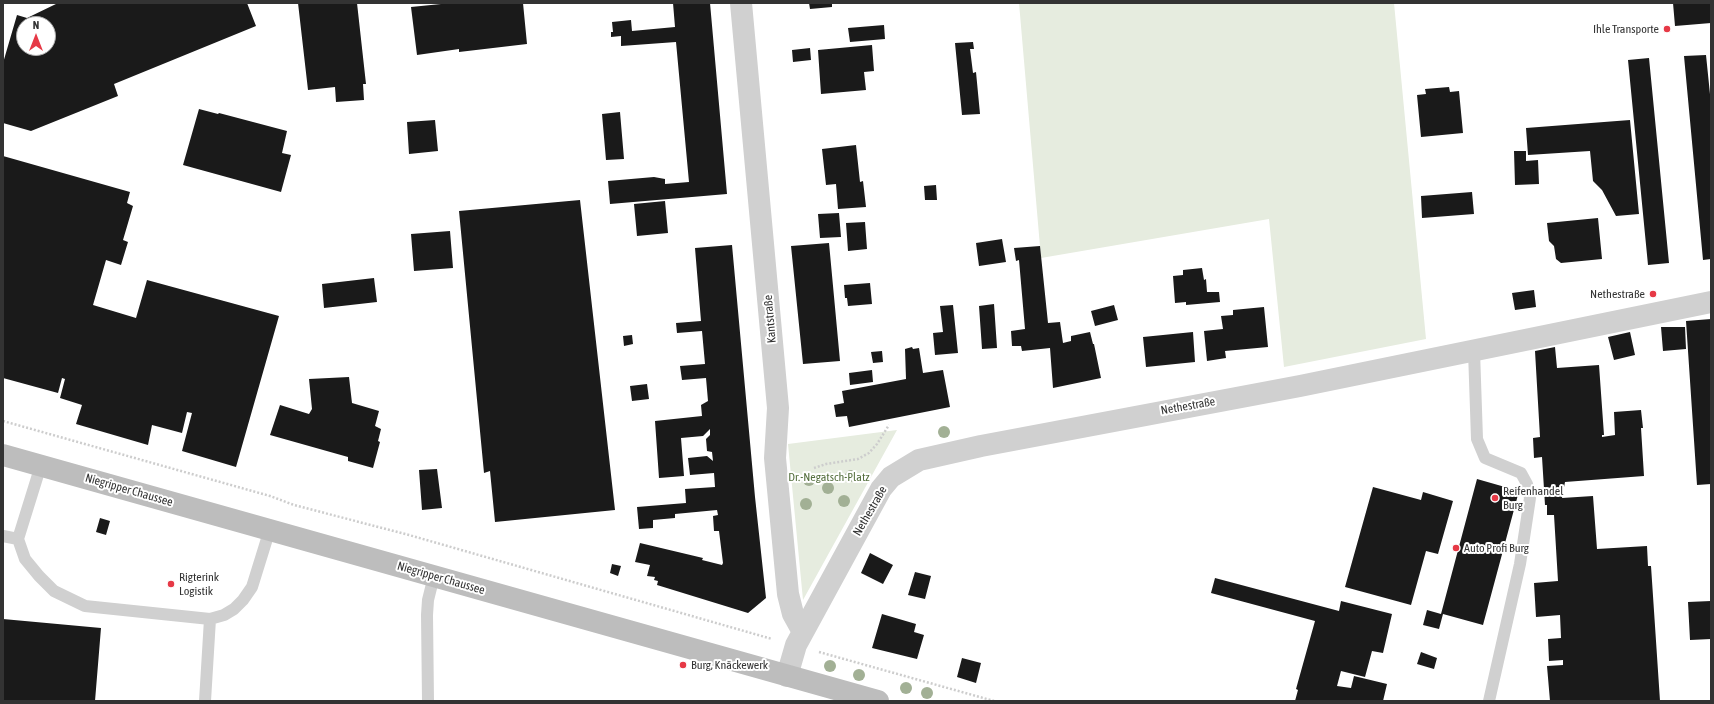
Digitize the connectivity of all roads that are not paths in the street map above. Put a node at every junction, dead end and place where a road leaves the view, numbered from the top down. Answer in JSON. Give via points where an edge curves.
{"nodes":[{"id":1,"x":741,"y":3,"type":"edge"},
{"id":2,"x":1711,"y":302,"type":"edge"},
{"id":3,"x":1474,"y":351,"type":"junction"},
{"id":4,"x":3,"y":455,"type":"edge"},
{"id":5,"x":41,"y":465,"type":"junction"},
{"id":6,"x":270,"y":529,"type":"junction"},
{"id":7,"x":3,"y":536,"type":"edge"},
{"id":8,"x":18,"y":539,"type":"junction"},
{"id":9,"x":434,"y":576,"type":"junction"},
{"id":10,"x":210,"y":619,"type":"junction"},
{"id":11,"x":799,"y":639,"type":"junction"},
{"id":12,"x":787,"y":676,"type":"junction"},
{"id":13,"x":827,"y":694,"type":"edge"},
{"id":14,"x":205,"y":701,"type":"edge"},
{"id":15,"x":428,"y":701,"type":"edge"},
{"id":16,"x":878,"y":701,"type":"edge"},
{"id":17,"x":1489,"y":701,"type":"edge"}],
"edges":[{"from":1,"to":11,"type":"street","name":"Kantstraße","via":[[778,408],[775,458],[788,586]]},
{"from":2,"to":3,"type":"street","name":"Nethestraße"},
{"from":3,"to":11,"type":"street","name":"Nethestraße","via":[[918,460],[891,478],[881,489]]},
{"from":3,"to":17,"type":"lane","via":[[1477,439],[1485,458],[1521,473],[1530,498],[1520,564]]},
{"from":4,"to":5,"type":"main road","name":"Niegripper Chaussee"},
{"from":5,"to":6,"type":"main road","name":"Niegripper Chaussee"},
{"from":5,"to":8,"type":"lane"},
{"from":6,"to":9,"type":"main road","name":"Niegripper Chaussee"},
{"from":6,"to":10,"type":"lane","via":[[252,586],[243,600],[224,615]]},
{"from":7,"to":8,"type":"lane"},
{"from":8,"to":10,"type":"lane","via":[[25,559],[39,576],[54,591],[85,606]]},
{"from":9,"to":12,"type":"main road","name":"Niegripper Chaussee"},
{"from":9,"to":15,"type":"lane","via":[[427,615]]},
{"from":10,"to":14,"type":"lane"},
{"from":11,"to":12,"type":"street","name":"Nethestraße"},
{"from":12,"to":13,"type":"main road","name":"Niegripper Chaussee"},
{"from":13,"to":16,"type":"main road","name":"Niegripper Chaussee"}]}
